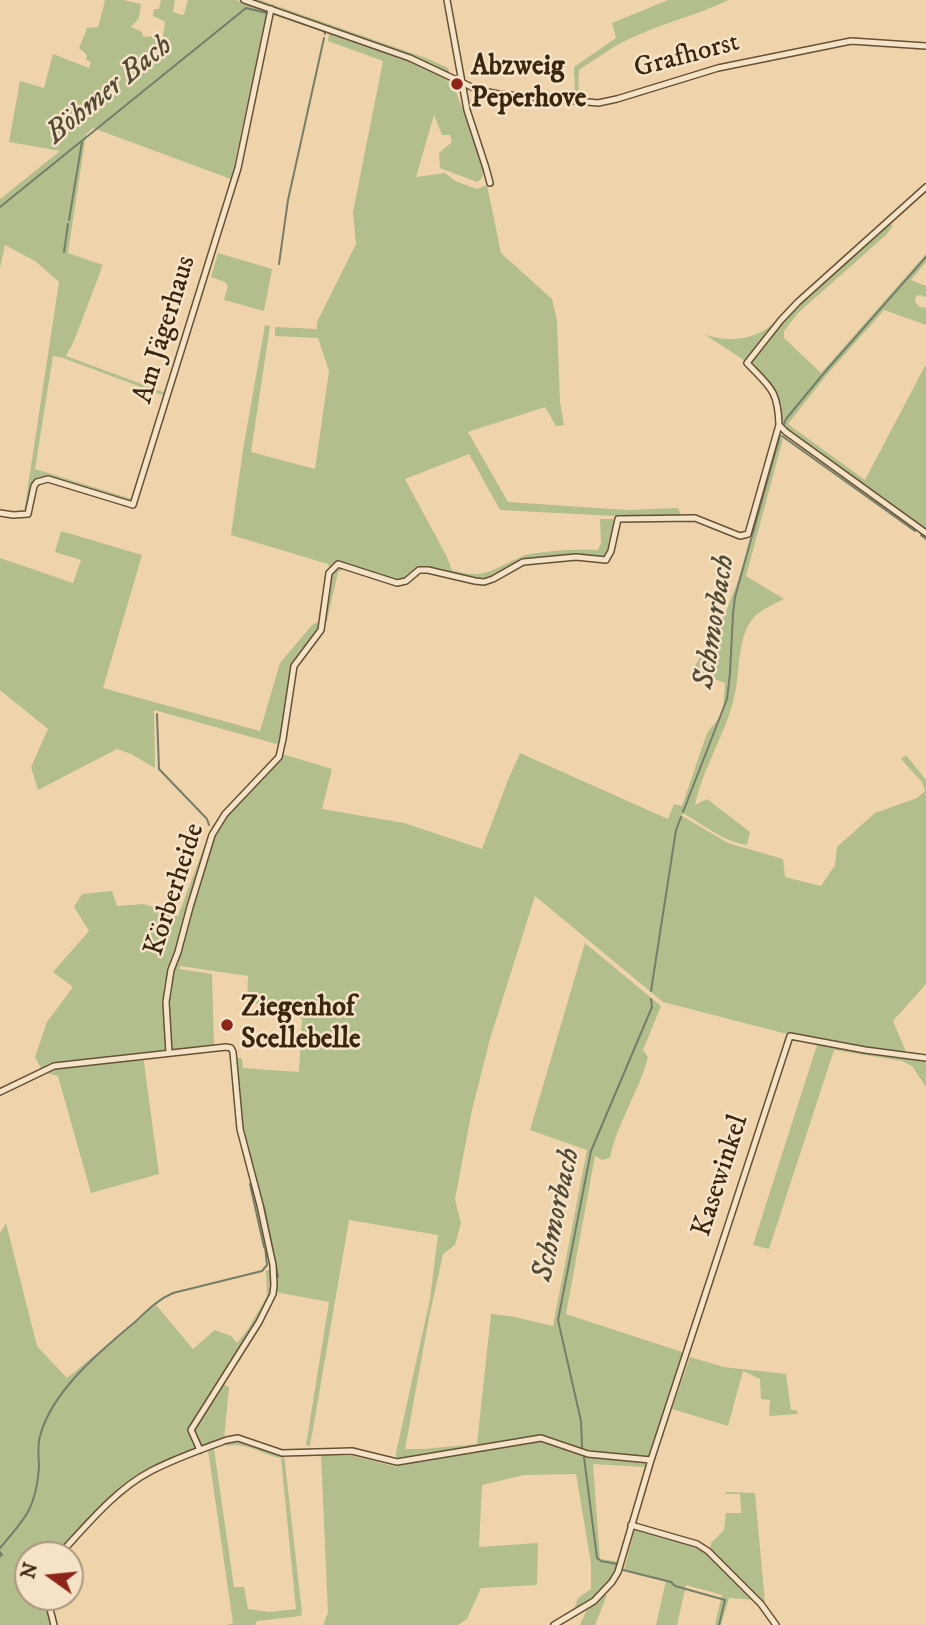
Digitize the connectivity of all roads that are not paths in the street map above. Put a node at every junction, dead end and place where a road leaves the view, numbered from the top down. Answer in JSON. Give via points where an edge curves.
{"nodes":[{"id":1,"x":244,"y":0,"type":"edge"},
{"id":2,"x":447,"y":0,"type":"edge"},
{"id":3,"x":271,"y":9,"type":"junction"},
{"id":4,"x":926,"y":46,"type":"edge"},
{"id":5,"x":461,"y":82,"type":"junction"},
{"id":6,"x":489,"y":183,"type":"dead end"},
{"id":7,"x":926,"y":187,"type":"edge"},
{"id":8,"x":779,"y":425,"type":"junction"},
{"id":9,"x":0,"y":513,"type":"edge"},
{"id":10,"x":926,"y":533,"type":"edge"},
{"id":11,"x":169,"y":1053,"type":"junction"},
{"id":12,"x":926,"y":1058,"type":"edge"},
{"id":13,"x":0,"y":1092,"type":"edge"},
{"id":14,"x":200,"y":1450,"type":"junction"},
{"id":15,"x":651,"y":1460,"type":"junction"},
{"id":16,"x":631,"y":1525,"type":"junction"},
{"id":17,"x":72,"y":1541,"type":"edge"},
{"id":18,"x":554,"y":1625,"type":"edge"},
{"id":19,"x":776,"y":1625,"type":"edge"}],
"edges":[{"from":1,"to":3,"type":"street"},
{"from":2,"to":5,"type":"street"},
{"from":3,"to":5,"type":"street","via":[[410,58]]},
{"from":3,"to":9,"type":"street","name":"Am Jägerhaus","via":[[238,167],[133,505],[48,479],[34,486],[28,514]]},
{"from":4,"to":5,"type":"street","name":"Grafhorst","via":[[851,41],[718,68],[598,103],[498,94]]},
{"from":5,"to":6,"type":"street"},
{"from":7,"to":8,"type":"street","via":[[798,303],[747,363],[776,397]]},
{"from":8,"to":10,"type":"street"},
{"from":8,"to":11,"type":"street","name":"Körberheide","via":[[748,534],[740,536],[695,518],[618,519],[606,560],[576,556],[523,562],[484,582],[419,570],[397,583],[338,564],[329,573],[321,630],[294,666],[279,757],[225,814],[212,835],[171,970],[166,1002]]},
{"from":11,"to":13,"type":"street","via":[[54,1066]]},
{"from":11,"to":14,"type":"street","via":[[226,1047],[233,1052],[240,1129],[273,1265],[273,1294],[191,1430]]},
{"from":12,"to":15,"type":"street","name":"Kasewinkel","via":[[790,1036]]},
{"from":14,"to":15,"type":"street","via":[[238,1438],[282,1453],[352,1451],[397,1462],[541,1438],[588,1454]]},
{"from":14,"to":17,"type":"street","via":[[150,1471],[107,1505]]},
{"from":15,"to":16,"type":"street","name":"Kasewinkel"},
{"from":16,"to":18,"type":"street","name":"Kasewinkel","via":[[612,1582],[594,1601]]},
{"from":16,"to":19,"type":"street","via":[[708,1551]]}]}
